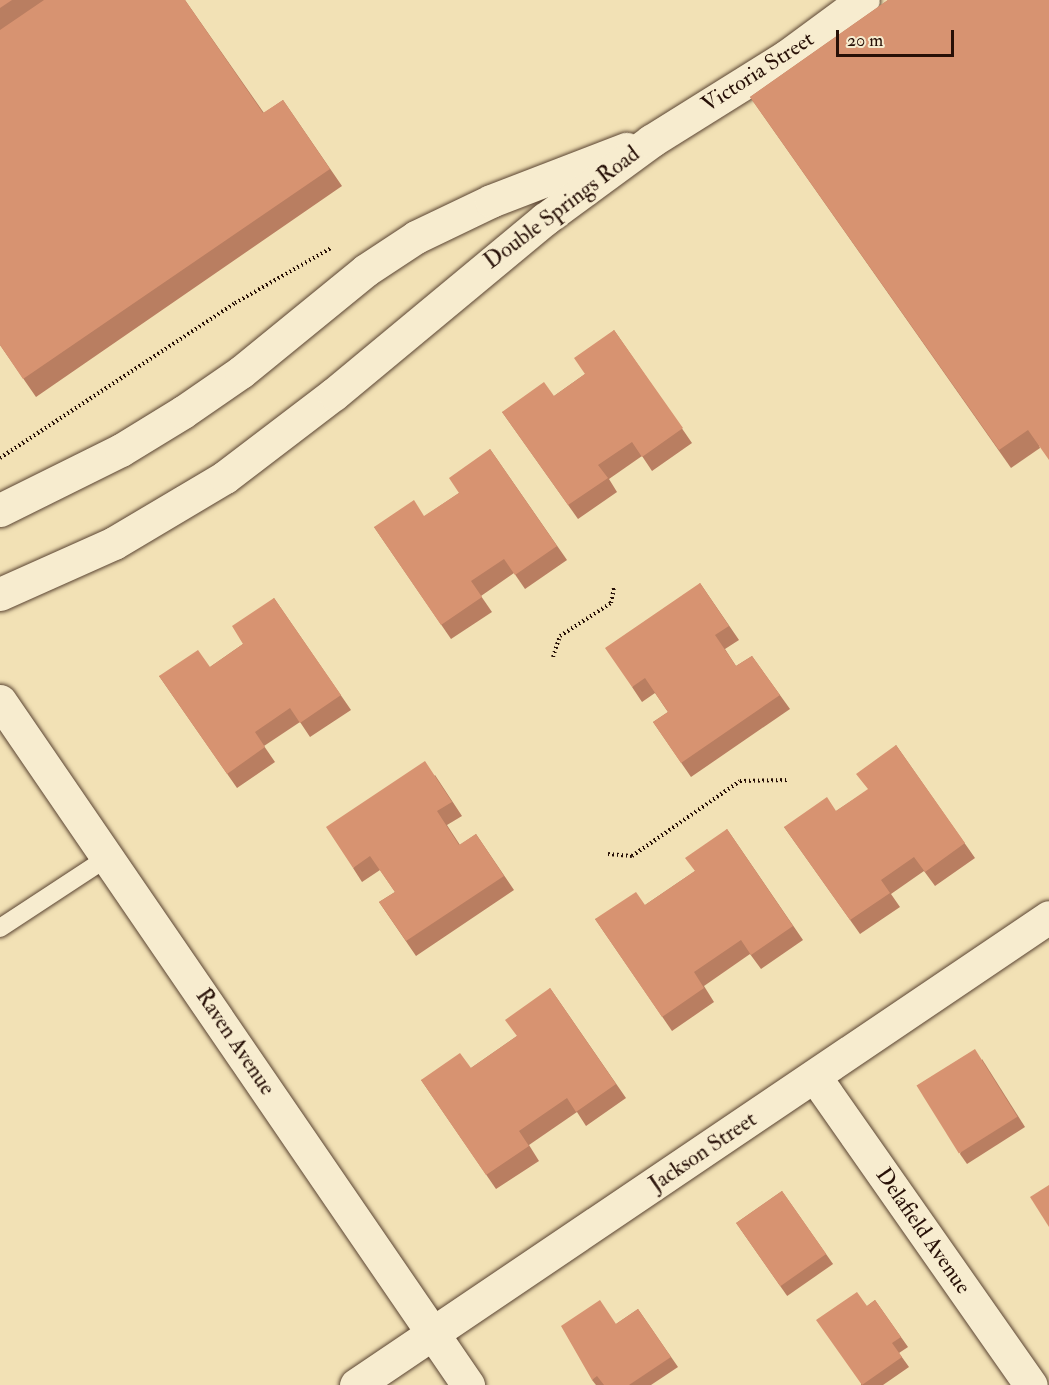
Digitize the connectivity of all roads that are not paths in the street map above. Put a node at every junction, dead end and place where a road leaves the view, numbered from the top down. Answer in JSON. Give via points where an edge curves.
{"nodes":[{"id":1,"x":863,"y":0,"type":"edge"},
{"id":2,"x":651,"y":141,"type":"junction"},
{"id":3,"x":0,"y":510,"type":"edge"},
{"id":4,"x":0,"y":594,"type":"edge"},
{"id":5,"x":0,"y":701,"type":"edge"},
{"id":6,"x":108,"y":857,"type":"junction"},
{"id":7,"x":1049,"y":917,"type":"edge"},
{"id":8,"x":0,"y":928,"type":"edge"},
{"id":9,"x":816,"y":1077,"type":"junction"},
{"id":10,"x":432,"y":1333,"type":"junction"},
{"id":11,"x":356,"y":1385,"type":"edge"},
{"id":12,"x":468,"y":1385,"type":"edge"},
{"id":13,"x":1031,"y":1385,"type":"edge"}],
"edges":[{"from":1,"to":2,"type":"street","name":"Victoria Street","via":[[787,56]]},
{"from":2,"to":3,"type":"street","name":"Double Springs Road","via":[[491,201],[416,237],[366,270],[241,372],[183,412],[102,460]]},
{"from":2,"to":4,"type":"street","name":"Double Springs Road","via":[[494,257],[334,394],[225,477],[114,543]]},
{"from":5,"to":6,"type":"street","name":"Raven Avenue"},
{"from":6,"to":8,"type":"lane"},
{"from":6,"to":10,"type":"street","name":"Raven Avenue"},
{"from":7,"to":9,"type":"street","name":"Jackson Street"},
{"from":9,"to":10,"type":"street","name":"Jackson Street"},
{"from":9,"to":13,"type":"street","name":"Delafield Avenue"},
{"from":10,"to":11,"type":"street","name":"Jackson Street"},
{"from":10,"to":12,"type":"street","name":"Raven Avenue"}]}
